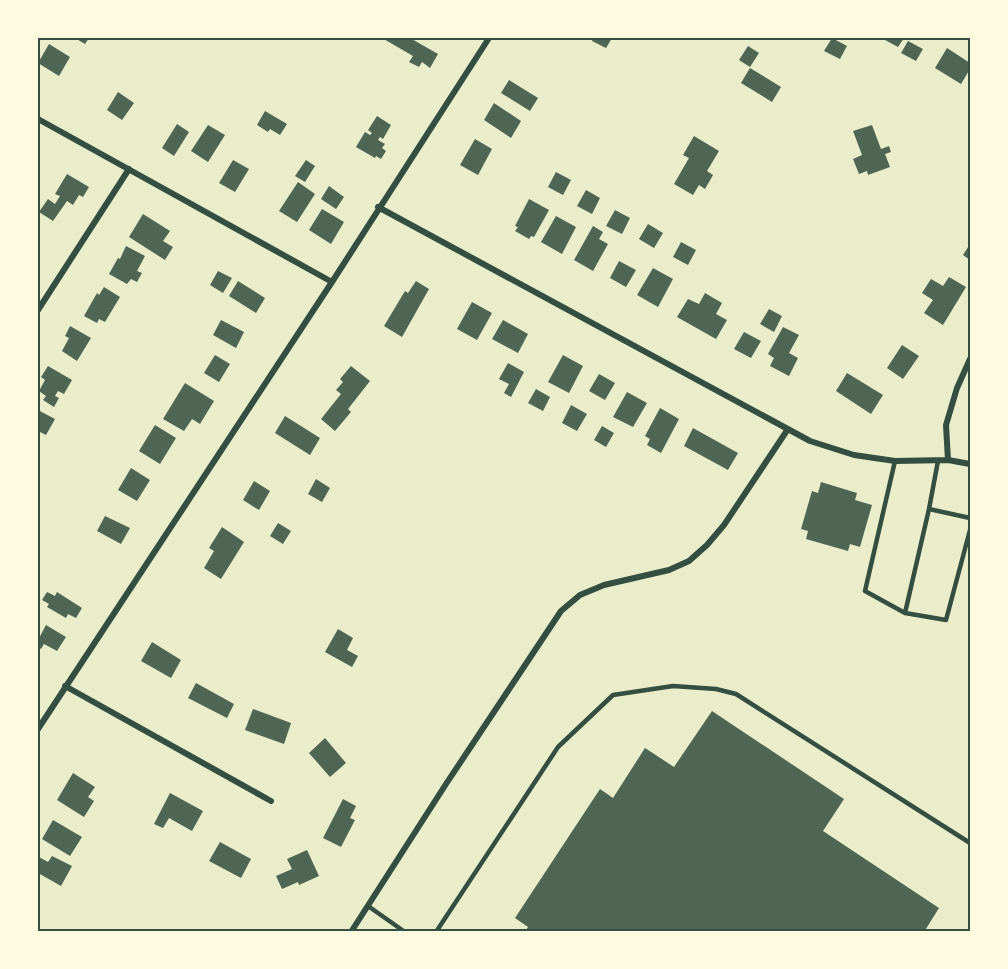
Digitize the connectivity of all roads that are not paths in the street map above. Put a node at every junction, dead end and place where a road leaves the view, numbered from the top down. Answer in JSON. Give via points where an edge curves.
{"nodes":[{"id":1,"x":489,"y":38,"type":"edge"},
{"id":2,"x":38,"y":119,"type":"edge"},
{"id":3,"x":129,"y":169,"type":"junction"},
{"id":4,"x":378,"y":207,"type":"junction"},
{"id":5,"x":332,"y":282,"type":"junction"},
{"id":6,"x":38,"y":310,"type":"edge"},
{"id":7,"x":970,"y":359,"type":"edge"},
{"id":8,"x":788,"y":429,"type":"junction"},
{"id":9,"x":948,"y":460,"type":"junction"},
{"id":10,"x":895,"y":461,"type":"junction"},
{"id":11,"x":938,"y":461,"type":"junction"},
{"id":12,"x":970,"y":464,"type":"edge"},
{"id":13,"x":929,"y":509,"type":"junction"},
{"id":14,"x":970,"y":518,"type":"edge"},
{"id":15,"x":970,"y":530,"type":"edge"},
{"id":16,"x":905,"y":613,"type":"junction"},
{"id":17,"x":65,"y":686,"type":"junction"},
{"id":18,"x":38,"y":729,"type":"edge"},
{"id":19,"x":271,"y":801,"type":"dead end"},
{"id":20,"x":970,"y":843,"type":"edge"},
{"id":21,"x":368,"y":906,"type":"junction"},
{"id":22,"x":351,"y":932,"type":"edge"},
{"id":23,"x":405,"y":932,"type":"edge"},
{"id":24,"x":436,"y":932,"type":"edge"}],
"edges":[{"from":1,"to":4,"type":"street"},
{"from":2,"to":3,"type":"street"},
{"from":3,"to":5,"type":"street"},
{"from":3,"to":6,"type":"street"},
{"from":4,"to":5,"type":"street"},
{"from":4,"to":8,"type":"street"},
{"from":5,"to":17,"type":"street"},
{"from":7,"to":9,"type":"street","via":[[946,424]]},
{"from":8,"to":10,"type":"street","via":[[810,441],[854,455]]},
{"from":8,"to":21,"type":"street","via":[[724,525],[689,561],[669,570],[604,585],[580,596],[561,611]]},
{"from":9,"to":11,"type":"street"},
{"from":9,"to":12,"type":"street"},
{"from":10,"to":11,"type":"street"},
{"from":10,"to":16,"type":"lane","via":[[865,591]]},
{"from":11,"to":13,"type":"lane"},
{"from":13,"to":14,"type":"lane"},
{"from":13,"to":16,"type":"lane"},
{"from":15,"to":16,"type":"lane","via":[[946,620]]},
{"from":17,"to":18,"type":"street"},
{"from":17,"to":19,"type":"street"},
{"from":20,"to":24,"type":"lane","via":[[735,694],[673,686],[613,695],[558,747]]},
{"from":21,"to":22,"type":"street"},
{"from":21,"to":23,"type":"lane"}]}
